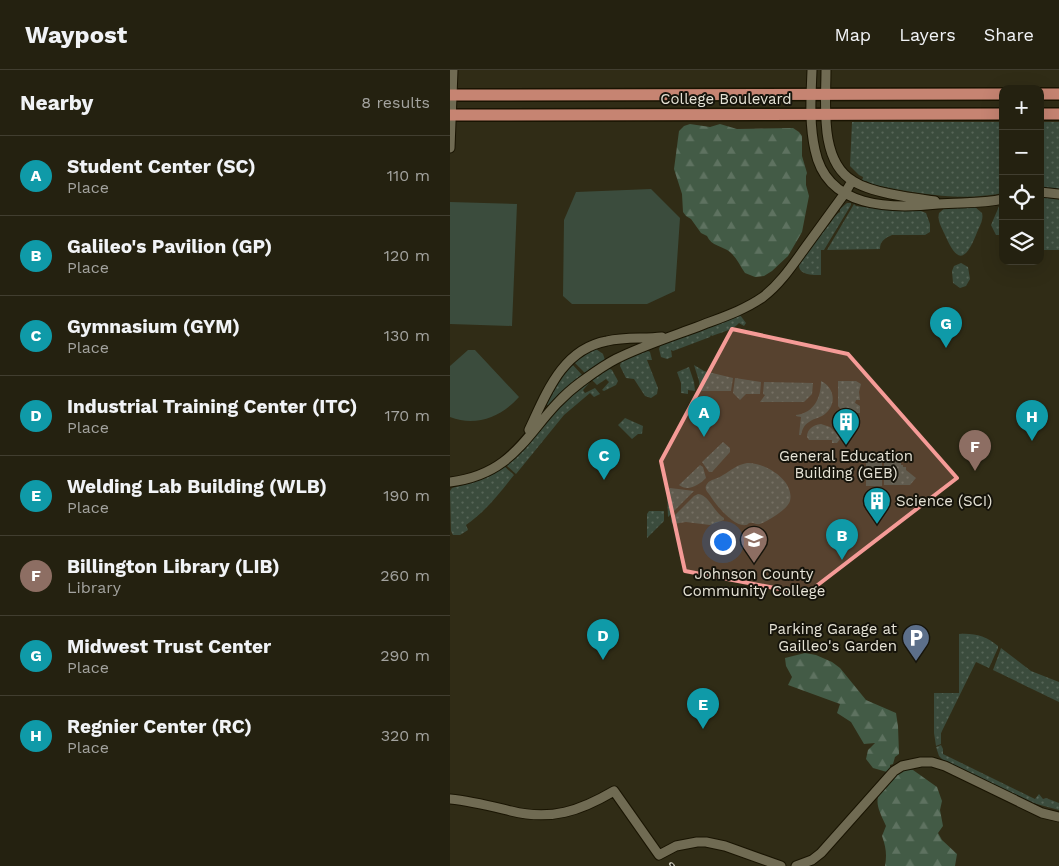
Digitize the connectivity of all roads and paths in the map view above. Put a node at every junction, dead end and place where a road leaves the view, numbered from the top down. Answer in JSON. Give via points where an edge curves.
{"nodes":[{"id":1,"x":452,"y":70,"type":"edge"},
{"id":2,"x":812,"y":70,"type":"edge"},
{"id":3,"x":826,"y":70,"type":"edge"},
{"id":4,"x":827,"y":94,"type":"junction"},
{"id":5,"x":999,"y":94,"type":"edge"},
{"id":6,"x":1044,"y":94,"type":"edge"},
{"id":7,"x":1059,"y":94,"type":"edge"},
{"id":8,"x":451,"y":95,"type":"edge"},
{"id":9,"x":811,"y":95,"type":"junction"},
{"id":10,"x":810,"y":114,"type":"junction"},
{"id":11,"x":826,"y":114,"type":"junction"},
{"id":12,"x":999,"y":114,"type":"edge"},
{"id":13,"x":1044,"y":114,"type":"edge"},
{"id":14,"x":1059,"y":114,"type":"edge"},
{"id":15,"x":451,"y":115,"type":"edge"},
{"id":16,"x":450,"y":148,"type":"edge"},
{"id":17,"x":852,"y":181,"type":"junction"},
{"id":18,"x":1044,"y":192,"type":"edge"},
{"id":19,"x":845,"y":193,"type":"junction"},
{"id":20,"x":1059,"y":194,"type":"edge"},
{"id":21,"x":999,"y":200,"type":"edge"},
{"id":22,"x":948,"y":203,"type":"junction"},
{"id":23,"x":674,"y":335,"type":"junction"},
{"id":24,"x":521,"y":446,"type":"junction"},
{"id":25,"x":450,"y":482,"type":"edge"},
{"id":26,"x":450,"y":799,"type":"edge"},
{"id":27,"x":1059,"y":817,"type":"edge"},
{"id":28,"x":781,"y":866,"type":"edge"},
{"id":29,"x":796,"y":866,"type":"edge"}],
"edges":[{"from":1,"to":8,"type":"street"},
{"from":2,"to":9,"type":"street"},
{"from":3,"to":4,"type":"street"},
{"from":4,"to":5,"type":"main road","name":"College Boulevard"},
{"from":4,"to":9,"type":"main road","name":"College Boulevard"},
{"from":4,"to":11,"type":"street"},
{"from":6,"to":7,"type":"main road"},
{"from":8,"to":9,"type":"main road","name":"College Boulevard"},
{"from":8,"to":15,"type":"street"},
{"from":9,"to":10,"type":"street"},
{"from":10,"to":11,"type":"main road","name":"College Boulevard"},
{"from":10,"to":15,"type":"main road","name":"College Boulevard"},
{"from":10,"to":19,"type":"street","via":[[820,164]]},
{"from":11,"to":12,"type":"main road","name":"College Boulevard"},
{"from":11,"to":17,"type":"street","via":[[832,155]]},
{"from":13,"to":14,"type":"main road"},
{"from":15,"to":16,"type":"street"},
{"from":17,"to":19,"type":"street"},
{"from":17,"to":22,"type":"street","via":[[885,192]]},
{"from":18,"to":20,"type":"street"},
{"from":19,"to":22,"type":"street","via":[[863,202],[882,205]]},
{"from":19,"to":23,"type":"street","via":[[790,268],[764,296],[741,310]]},
{"from":21,"to":22,"type":"street"},
{"from":23,"to":24,"type":"street","via":[[617,358],[580,383],[544,416]]},
{"from":23,"to":24,"type":"street","via":[[607,341],[576,356],[565,364],[548,388]]},
{"from":24,"to":25,"type":"street","via":[[491,471]]},
{"from":26,"to":28,"type":"street","via":[[525,814],[547,815],[578,810],[614,791],[658,855],[686,843],[706,842]]},
{"from":27,"to":29,"type":"street","via":[[945,766],[932,762],[911,763],[887,777],[821,853]]}]}
